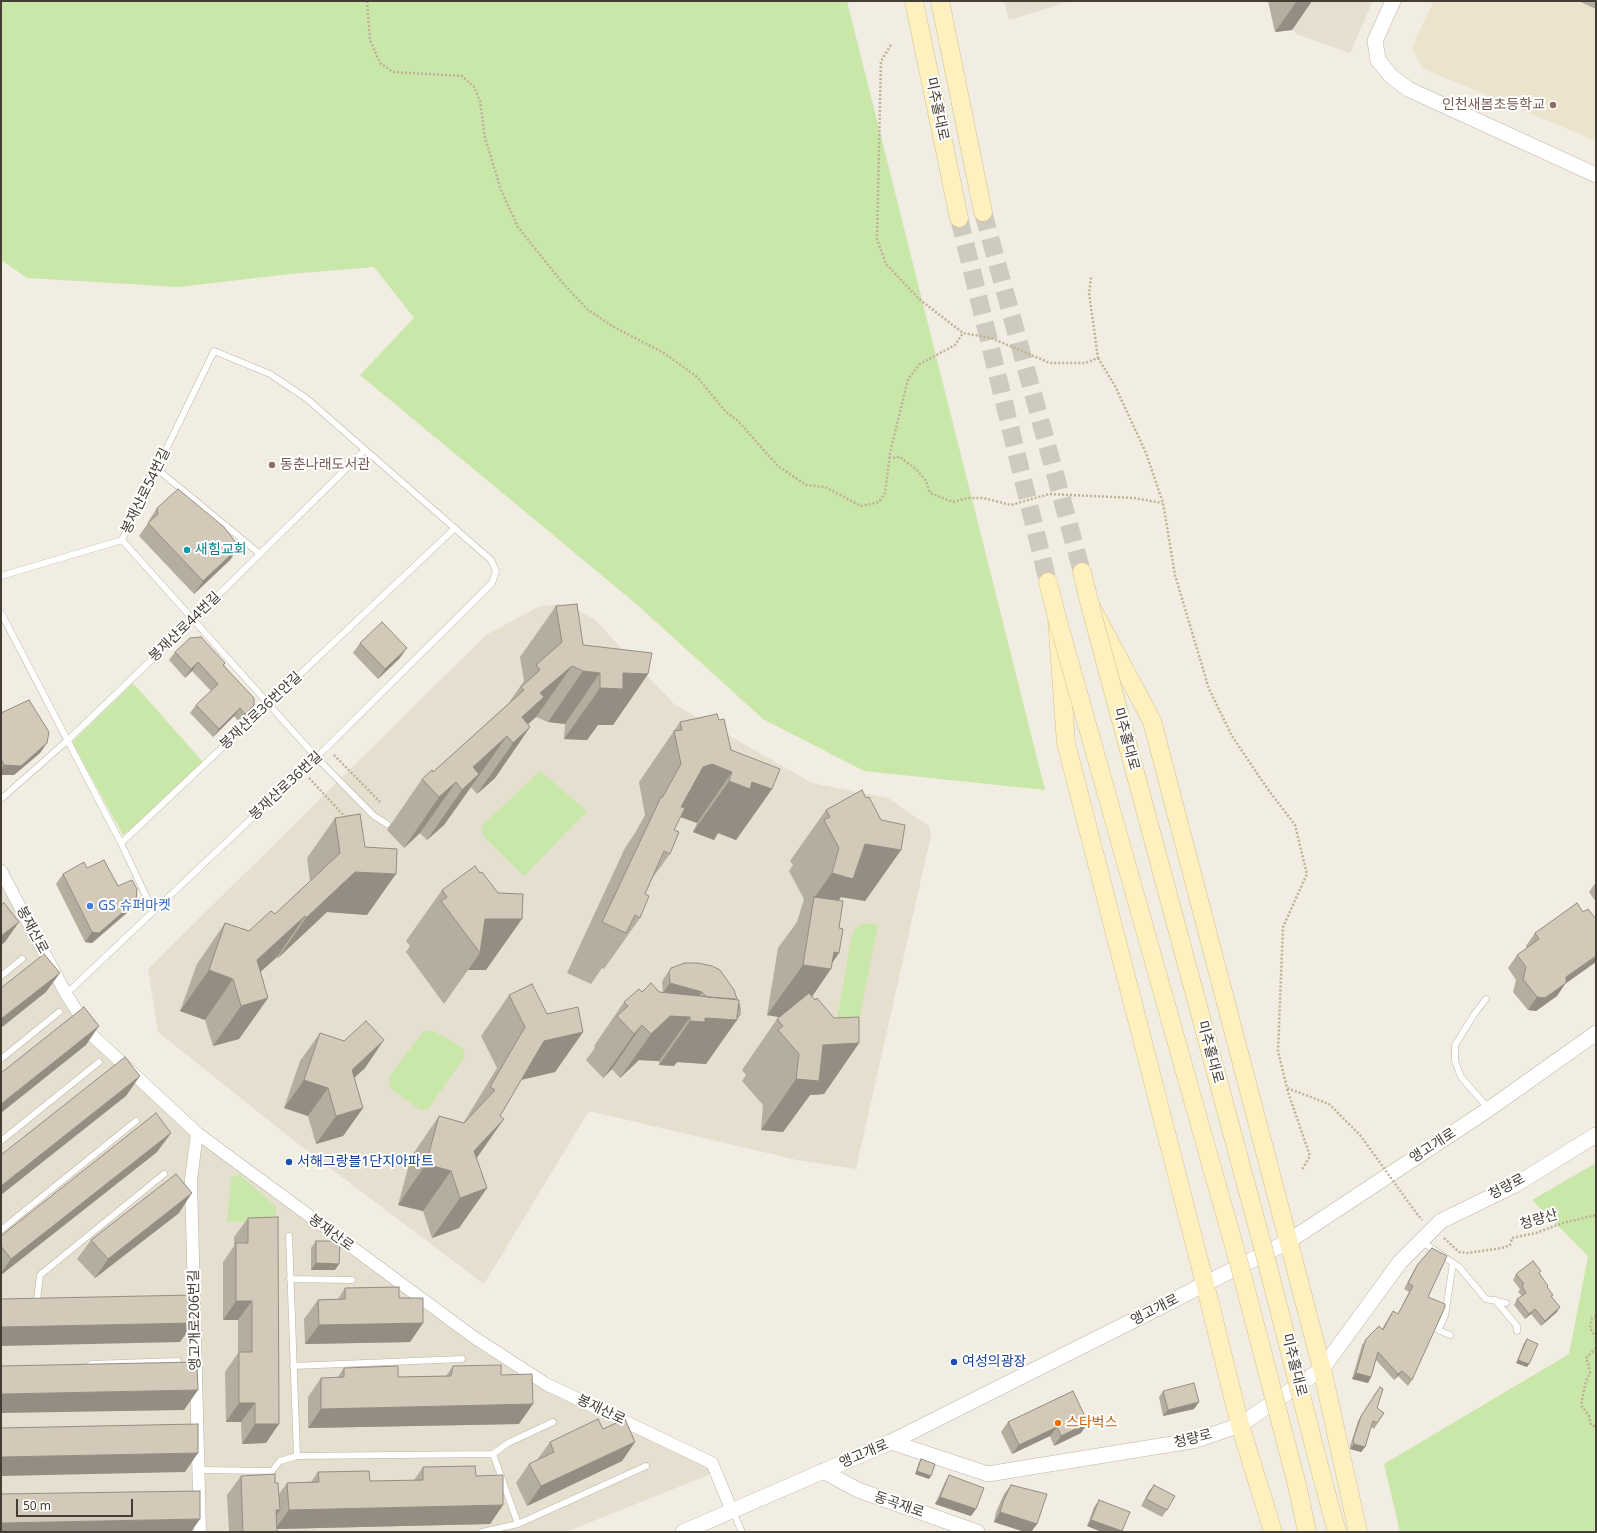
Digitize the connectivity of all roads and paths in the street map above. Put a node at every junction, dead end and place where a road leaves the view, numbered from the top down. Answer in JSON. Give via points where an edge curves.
{"nodes":[{"id":1,"x":367,"y":1,"type":"edge"},
{"id":2,"x":914,"y":1,"type":"edge"},
{"id":3,"x":940,"y":1,"type":"edge"},
{"id":4,"x":1393,"y":1,"type":"edge"},
{"id":5,"x":891,"y":45,"type":"dead end"},
{"id":6,"x":1596,"y":175,"type":"edge"},
{"id":7,"x":983,"y":212,"type":"tunnel mouth"},
{"id":8,"x":959,"y":218,"type":"tunnel mouth"},
{"id":9,"x":1091,"y":277,"type":"dead end"},
{"id":10,"x":963,"y":333,"type":"junction"},
{"id":11,"x":1098,"y":358,"type":"junction"},
{"id":12,"x":365,"y":450,"type":"junction"},
{"id":13,"x":889,"y":458,"type":"junction"},
{"id":14,"x":157,"y":469,"type":"junction"},
{"id":15,"x":1163,"y":504,"type":"junction"},
{"id":16,"x":455,"y":528,"type":"junction"},
{"id":17,"x":122,"y":540,"type":"junction"},
{"id":18,"x":260,"y":554,"type":"junction"},
{"id":19,"x":1082,"y":572,"type":"tunnel mouth"},
{"id":20,"x":1,"y":576,"type":"edge"},
{"id":21,"x":1048,"y":582,"type":"tunnel mouth"},
{"id":22,"x":1090,"y":605,"type":"junction"},
{"id":23,"x":1,"y":613,"type":"edge"},
{"id":24,"x":1057,"y":618,"type":"junction"},
{"id":25,"x":194,"y":619,"type":"junction"},
{"id":26,"x":269,"y":704,"type":"junction"},
{"id":27,"x":68,"y":740,"type":"junction"},
{"id":28,"x":327,"y":747,"type":"junction"},
{"id":29,"x":316,"y":757,"type":"junction"},
{"id":30,"x":302,"y":771,"type":"junction"},
{"id":31,"x":1,"y":799,"type":"edge"},
{"id":32,"x":380,"y":802,"type":"dead end"},
{"id":33,"x":347,"y":819,"type":"edge"},
{"id":34,"x":387,"y":824,"type":"dead end"},
{"id":35,"x":121,"y":843,"type":"junction"},
{"id":36,"x":1,"y":871,"type":"edge"},
{"id":37,"x":153,"y":911,"type":"junction"},
{"id":38,"x":22,"y":959,"type":"dead end"},
{"id":39,"x":1,"y":976,"type":"edge"},
{"id":40,"x":66,"y":994,"type":"junction"},
{"id":41,"x":1486,"y":999,"type":"dead end"},
{"id":42,"x":59,"y":1012,"type":"dead end"},
{"id":43,"x":1596,"y":1033,"type":"edge"},
{"id":44,"x":1,"y":1059,"type":"edge"},
{"id":45,"x":99,"y":1062,"type":"dead end"},
{"id":46,"x":1287,"y":1088,"type":"junction"},
{"id":47,"x":1489,"y":1109,"type":"junction"},
{"id":48,"x":136,"y":1120,"type":"dead end"},
{"id":49,"x":197,"y":1133,"type":"junction"},
{"id":50,"x":1596,"y":1135,"type":"edge"},
{"id":51,"x":1,"y":1140,"type":"edge"},
{"id":52,"x":1302,"y":1170,"type":"dead end"},
{"id":53,"x":164,"y":1174,"type":"dead end"},
{"id":54,"x":1596,"y":1215,"type":"edge"},
{"id":55,"x":1,"y":1230,"type":"edge"},
{"id":56,"x":289,"y":1236,"type":"dead end"},
{"id":57,"x":1426,"y":1236,"type":"junction"},
{"id":58,"x":1289,"y":1241,"type":"junction"},
{"id":59,"x":1453,"y":1263,"type":"junction"},
{"id":60,"x":290,"y":1279,"type":"junction"},
{"id":61,"x":352,"y":1280,"type":"dead end"},
{"id":62,"x":1205,"y":1284,"type":"junction"},
{"id":63,"x":45,"y":1300,"type":"edge"},
{"id":64,"x":1495,"y":1300,"type":"junction"},
{"id":65,"x":1506,"y":1303,"type":"dead end"},
{"id":66,"x":1596,"y":1316,"type":"edge"},
{"id":67,"x":1517,"y":1331,"type":"dead end"},
{"id":68,"x":1450,"y":1335,"type":"dead end"},
{"id":69,"x":1596,"y":1337,"type":"edge"},
{"id":70,"x":1596,"y":1348,"type":"edge"},
{"id":71,"x":462,"y":1359,"type":"dead end"},
{"id":72,"x":178,"y":1361,"type":"edge"},
{"id":73,"x":86,"y":1365,"type":"edge"},
{"id":74,"x":294,"y":1366,"type":"junction"},
{"id":75,"x":1322,"y":1369,"type":"junction"},
{"id":76,"x":553,"y":1422,"type":"dead end"},
{"id":77,"x":1240,"y":1426,"type":"junction"},
{"id":78,"x":1596,"y":1426,"type":"edge"},
{"id":79,"x":890,"y":1442,"type":"junction"},
{"id":80,"x":493,"y":1454,"type":"junction"},
{"id":81,"x":297,"y":1456,"type":"junction"},
{"id":82,"x":646,"y":1466,"type":"dead end"},
{"id":83,"x":198,"y":1470,"type":"junction"},
{"id":84,"x":272,"y":1471,"type":"junction"},
{"id":85,"x":823,"y":1472,"type":"junction"},
{"id":86,"x":269,"y":1486,"type":"edge"},
{"id":87,"x":732,"y":1511,"type":"junction"},
{"id":88,"x":518,"y":1524,"type":"junction"},
{"id":89,"x":200,"y":1532,"type":"edge"},
{"id":90,"x":482,"y":1532,"type":"edge"},
{"id":91,"x":683,"y":1532,"type":"edge"},
{"id":92,"x":742,"y":1532,"type":"edge"},
{"id":93,"x":977,"y":1532,"type":"edge"},
{"id":94,"x":1273,"y":1532,"type":"edge"},
{"id":95,"x":1307,"y":1532,"type":"edge"},
{"id":96,"x":1337,"y":1532,"type":"edge"},
{"id":97,"x":1358,"y":1532,"type":"edge"}],
"edges":[{"from":1,"to":13,"type":"path","via":[[370,40],[380,63],[393,72],[462,76],[474,87],[480,101],[487,146],[518,227],[587,309],[612,326],[664,353],[697,377],[726,412],[737,420],[778,466],[806,485],[825,487],[861,506],[879,502],[885,493]]},
{"from":2,"to":8,"type":"main road","name":"미추홀대로"},
{"from":3,"to":7,"type":"main road","name":"미추홀대로"},
{"from":4,"to":6,"type":"street","via":[[1375,41],[1378,60],[1391,76],[1408,88]]},
{"from":5,"to":10,"type":"path","via":[[881,61],[877,239],[886,264],[920,299]]},
{"from":9,"to":11,"type":"path","via":[[1089,293]]},
{"from":10,"to":11,"type":"path","via":[[991,338],[1050,363],[1085,363]]},
{"from":10,"to":13,"type":"path","via":[[954,345],[920,364],[908,379]]},
{"from":11,"to":15,"type":"path","via":[[1115,386],[1146,453]]},
{"from":12,"to":14,"type":"lane","name":"봉재산로54번길","via":[[306,398],[270,374],[214,351]]},
{"from":12,"to":16,"type":"lane"},
{"from":12,"to":18,"type":"lane","name":"봉재산로44번길"},
{"from":13,"to":15,"type":"path","via":[[900,457],[917,470],[930,493],[953,502],[967,498],[983,498],[1011,505],[1049,494],[1134,498]]},
{"from":14,"to":17,"type":"lane","name":"봉재산로54번길"},
{"from":14,"to":18,"type":"lane"},
{"from":15,"to":46,"type":"path","via":[[1175,575],[1209,689],[1232,736],[1295,825],[1307,874],[1283,927],[1278,1051]]},
{"from":16,"to":26,"type":"lane","name":"봉재산로36번안길"},
{"from":16,"to":28,"type":"lane","name":"봉재산로36번길","via":[[491,560],[496,571],[492,583]]},
{"from":17,"to":20,"type":"lane","name":"봉재산로54번길"},
{"from":17,"to":25,"type":"lane"},
{"from":18,"to":25,"type":"lane","name":"봉재산로44번길"},
{"from":19,"to":22,"type":"main road","name":"미추홀대로"},
{"from":21,"to":24,"type":"main road","name":"미추홀대로"},
{"from":22,"to":58,"type":"main road","via":[[1152,721]]},
{"from":22,"to":96,"type":"main road","name":"미추홀대로","bridge":true,"via":[[1266,1255]]},
{"from":23,"to":27,"type":"lane"},
{"from":24,"to":62,"type":"main road","via":[[1066,743]]},
{"from":24,"to":95,"type":"main road","name":"미추홀대로","bridge":true,"via":[[1240,1267]]},
{"from":25,"to":26,"type":"lane"},
{"from":25,"to":27,"type":"lane","name":"봉재산로44번길"},
{"from":26,"to":29,"type":"lane"},
{"from":26,"to":35,"type":"lane","name":"봉재산로36번안길"},
{"from":27,"to":31,"type":"lane","name":"봉재산로44번길"},
{"from":27,"to":35,"type":"lane"},
{"from":28,"to":29,"type":"lane","name":"봉재산로36번길"},
{"from":28,"to":32,"type":"path"},
{"from":29,"to":30,"type":"lane","name":"봉재산로36번길"},
{"from":29,"to":34,"type":"lane","via":[[374,816]]},
{"from":30,"to":33,"type":"path"},
{"from":30,"to":37,"type":"lane","name":"봉재산로36번길"},
{"from":35,"to":37,"type":"lane"},
{"from":36,"to":40,"type":"street","name":"봉재산로"},
{"from":37,"to":40,"type":"lane","name":"봉재산로36번길"},
{"from":38,"to":39,"type":"lane"},
{"from":40,"to":49,"type":"street","name":"봉재산로","via":[[93,1036]]},
{"from":41,"to":47,"type":"lane","via":[[1474,1013],[1456,1045],[1455,1062],[1461,1078]]},
{"from":42,"to":44,"type":"lane"},
{"from":43,"to":47,"type":"street","name":"앵고개로"},
{"from":45,"to":51,"type":"lane"},
{"from":46,"to":52,"type":"path","via":[[1310,1156]]},
{"from":46,"to":57,"type":"path","name":"청량산","bridge":true,"via":[[1329,1104],[1360,1135],[1414,1210]]},
{"from":47,"to":58,"type":"street","name":"앵고개로"},
{"from":48,"to":55,"type":"lane"},
{"from":49,"to":83,"type":"street","name":"앵고개로206번길","via":[[191,1180],[190,1296]]},
{"from":49,"to":87,"type":"street","name":"봉재산로","via":[[475,1338],[546,1384],[712,1463]]},
{"from":50,"to":57,"type":"street","name":"청량로","via":[[1515,1185],[1441,1221]]},
{"from":53,"to":63,"type":"lane","via":[[40,1275],[34,1300]]},
{"from":54,"to":57,"type":"path","name":"청량산","via":[[1512,1238],[1510,1245],[1502,1248],[1468,1253],[1459,1252],[1445,1239]]},
{"from":56,"to":60,"type":"lane"},
{"from":57,"to":59,"type":"lane"},
{"from":57,"to":75,"type":"street","name":"청량로","via":[[1400,1262]]},
{"from":58,"to":62,"type":"street","name":"앵고개로"},
{"from":58,"to":75,"type":"main road"},
{"from":59,"to":64,"type":"lane","via":[[1468,1275],[1486,1299]]},
{"from":59,"to":68,"type":"lane","via":[[1445,1316],[1438,1330]]},
{"from":60,"to":61,"type":"lane"},
{"from":60,"to":74,"type":"lane"},
{"from":62,"to":77,"type":"main road"},
{"from":62,"to":79,"type":"street","name":"앵고개로"},
{"from":64,"to":65,"type":"lane"},
{"from":64,"to":67,"type":"lane","via":[[1517,1326]]},
{"from":66,"to":69,"type":"path","via":[[1592,1318],[1590,1328]]},
{"from":70,"to":78,"type":"path","via":[[1586,1358],[1590,1373],[1581,1405],[1590,1416],[1591,1425]]},
{"from":71,"to":74,"type":"lane"},
{"from":72,"to":73,"type":"lane"},
{"from":74,"to":81,"type":"lane"},
{"from":75,"to":77,"type":"street","name":"청량로"},
{"from":75,"to":97,"type":"main road"},
{"from":76,"to":80,"type":"lane","via":[[508,1443]]},
{"from":77,"to":79,"type":"street","name":"청량로","via":[[1197,1440],[988,1474]]},
{"from":77,"to":94,"type":"main road"},
{"from":79,"to":85,"type":"street","name":"앵고개로"},
{"from":80,"to":81,"type":"lane"},
{"from":80,"to":88,"type":"lane"},
{"from":81,"to":84,"type":"lane","via":[[280,1461]]},
{"from":82,"to":88,"type":"lane"},
{"from":83,"to":84,"type":"lane"},
{"from":83,"to":89,"type":"street","name":"앵고개로206번길"},
{"from":84,"to":86,"type":"lane"},
{"from":85,"to":87,"type":"street","name":"앵고개로"},
{"from":85,"to":93,"type":"street","name":"동곡재로","via":[[858,1490]]},
{"from":87,"to":91,"type":"street","name":"앵고개로"},
{"from":87,"to":92,"type":"lane"},
{"from":88,"to":90,"type":"lane"}]}
